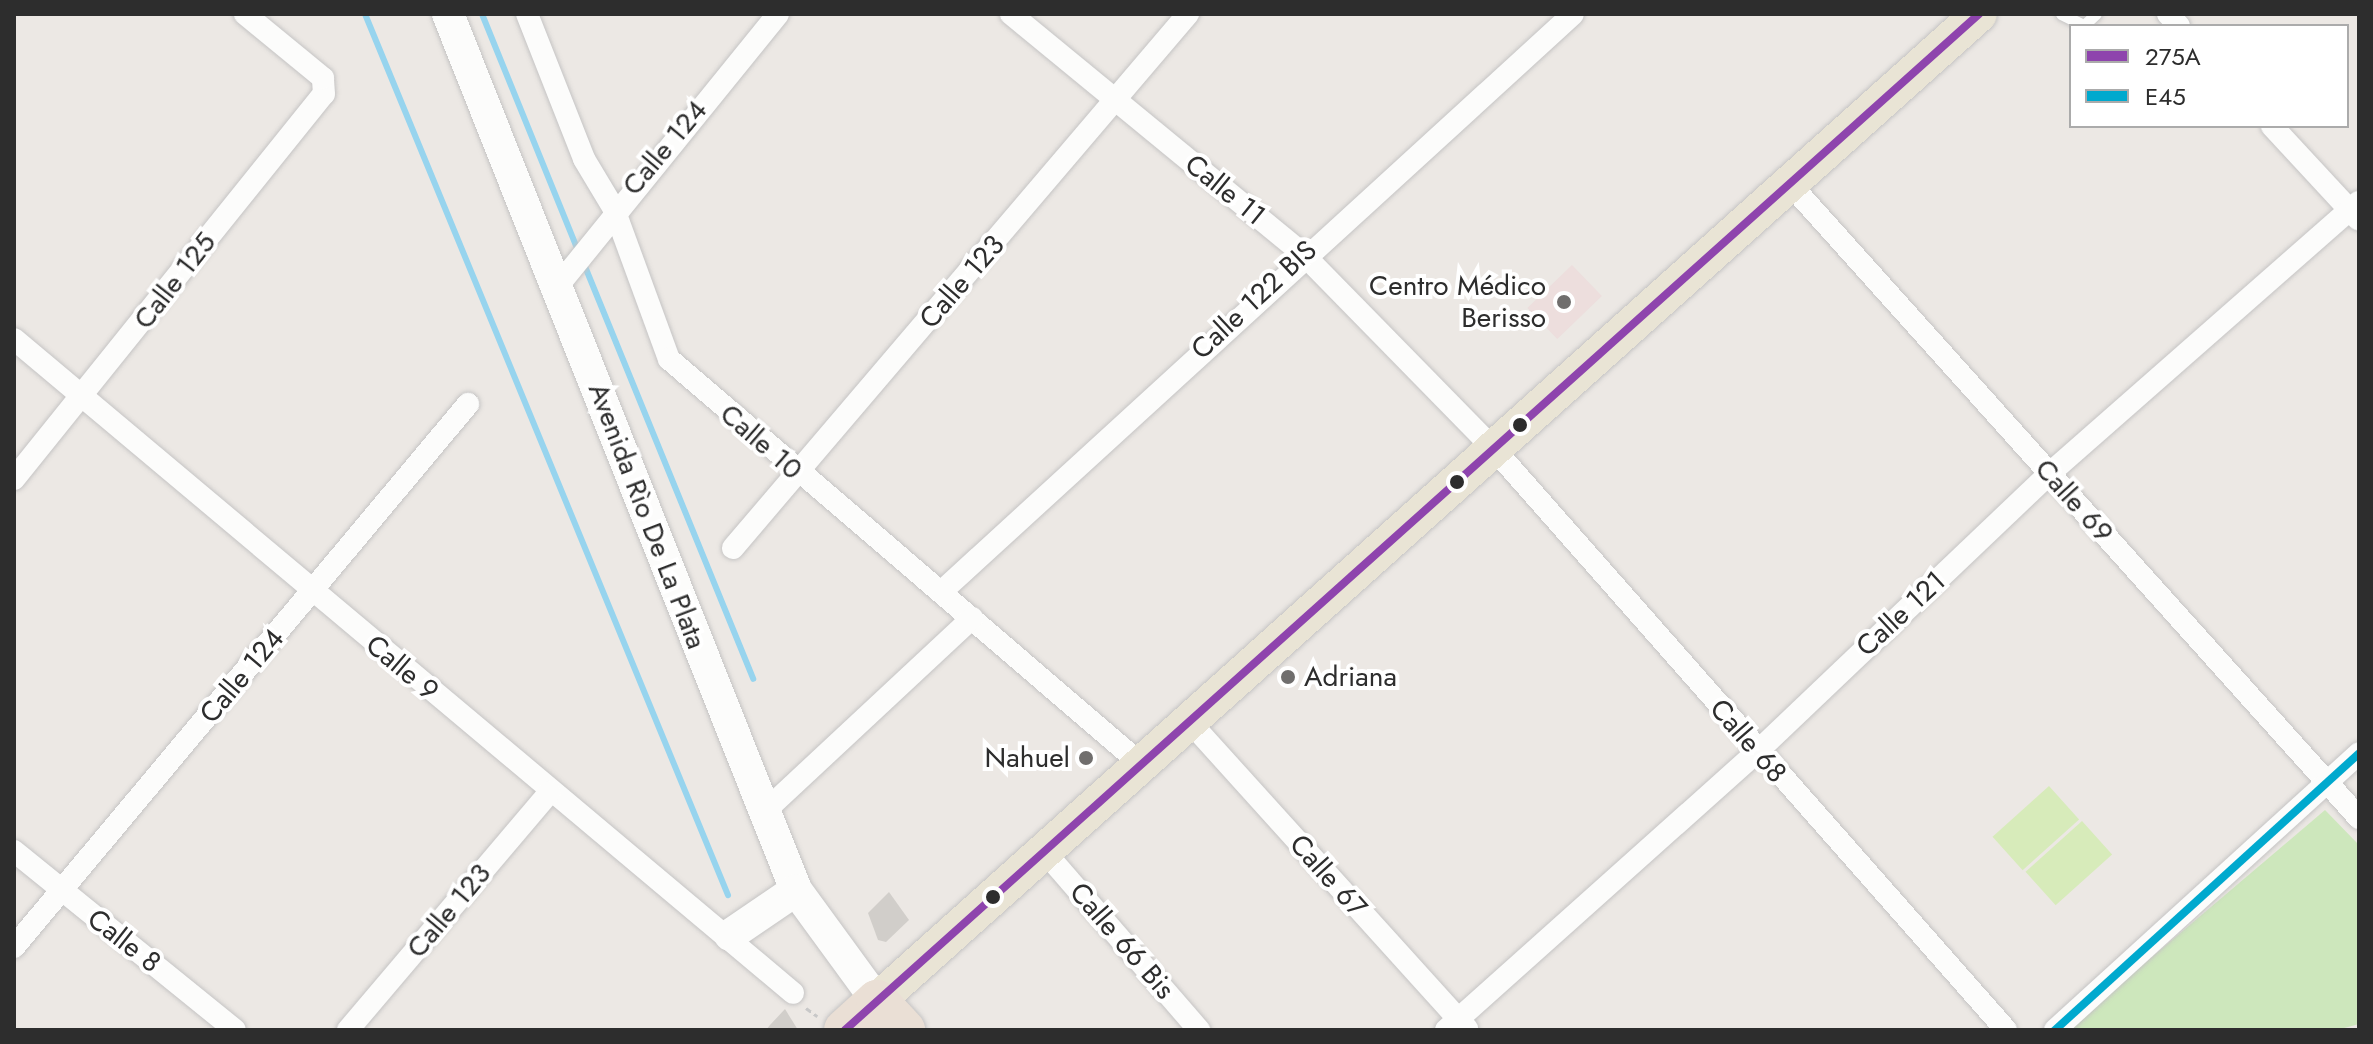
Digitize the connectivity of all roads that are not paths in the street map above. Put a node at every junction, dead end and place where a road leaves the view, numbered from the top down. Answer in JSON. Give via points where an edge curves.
{"nodes":[{"id":1,"x":245,"y":14,"type":"edge"},
{"id":2,"x":448,"y":14,"type":"edge"},
{"id":3,"x":527,"y":14,"type":"edge"},
{"id":4,"x":778,"y":14,"type":"edge"},
{"id":5,"x":1011,"y":14,"type":"edge"},
{"id":6,"x":1188,"y":14,"type":"edge"},
{"id":7,"x":1573,"y":14,"type":"edge"},
{"id":8,"x":1979,"y":14,"type":"edge"},
{"id":9,"x":2061,"y":14,"type":"edge"},
{"id":10,"x":2082,"y":24,"type":"edge"},
{"id":11,"x":1117,"y":102,"type":"junction"},
{"id":12,"x":2274,"y":128,"type":"edge"},
{"id":13,"x":1790,"y":184,"type":"junction"},
{"id":14,"x":614,"y":209,"type":"junction"},
{"id":15,"x":2356,"y":210,"type":"edge"},
{"id":16,"x":1303,"y":254,"type":"junction"},
{"id":17,"x":565,"y":276,"type":"junction"},
{"id":18,"x":14,"y":339,"type":"edge"},
{"id":19,"x":83,"y":398,"type":"junction"},
{"id":20,"x":468,"y":404,"type":"dead end"},
{"id":21,"x":1494,"y":449,"type":"junction"},
{"id":22,"x":798,"y":474,"type":"junction"},
{"id":23,"x":2049,"y":474,"type":"junction"},
{"id":24,"x":14,"y":479,"type":"edge"},
{"id":25,"x":733,"y":548,"type":"dead end"},
{"id":26,"x":312,"y":592,"type":"junction"},
{"id":27,"x":941,"y":592,"type":"junction"},
{"id":28,"x":972,"y":618,"type":"junction"},
{"id":29,"x":1189,"y":721,"type":"junction"},
{"id":30,"x":1757,"y":752,"type":"junction"},
{"id":31,"x":2359,"y":753,"type":"edge"},
{"id":32,"x":1142,"y":765,"type":"junction"},
{"id":33,"x":2326,"y":783,"type":"junction"},
{"id":34,"x":550,"y":792,"type":"junction"},
{"id":35,"x":763,"y":813,"type":"junction"},
{"id":36,"x":2359,"y":818,"type":"edge"},
{"id":37,"x":14,"y":851,"type":"edge"},
{"id":38,"x":1044,"y":851,"type":"junction"},
{"id":39,"x":796,"y":890,"type":"junction"},
{"id":40,"x":62,"y":892,"type":"junction"},
{"id":41,"x":730,"y":935,"type":"junction"},
{"id":42,"x":14,"y":947,"type":"edge"},
{"id":43,"x":793,"y":993,"type":"dead end"},
{"id":44,"x":890,"y":1016,"type":"edge"},
{"id":45,"x":1457,"y":1026,"type":"edge"},
{"id":46,"x":235,"y":1030,"type":"edge"},
{"id":47,"x":348,"y":1030,"type":"edge"},
{"id":48,"x":845,"y":1030,"type":"edge"},
{"id":49,"x":1199,"y":1030,"type":"edge"},
{"id":50,"x":2006,"y":1030,"type":"edge"},
{"id":51,"x":2055,"y":1030,"type":"edge"}],
"edges":[{"from":1,"to":19,"type":"street","name":"Calle 125","via":[[323,78],[324,94]]},
{"from":2,"to":17,"type":"main road","name":"Avenida Rìo De La Plata"},
{"from":3,"to":14,"type":"street","name":"Calle 10","via":[[584,159]]},
{"from":4,"to":14,"type":"street","name":"Calle 124"},
{"from":5,"to":11,"type":"street","name":"Calle 11"},
{"from":6,"to":11,"type":"street","name":"Calle 123"},
{"from":7,"to":16,"type":"street","name":"Calle 122 BIS"},
{"from":8,"to":13,"type":"main road"},
{"from":9,"to":10,"type":"lane"},
{"from":11,"to":16,"type":"street","name":"Calle 11"},
{"from":11,"to":22,"type":"street","name":"Calle 123"},
{"from":12,"to":15,"type":"street"},
{"from":13,"to":21,"type":"main road"},
{"from":13,"to":23,"type":"street","name":"Calle 69"},
{"from":14,"to":17,"type":"street","name":"Calle 124"},
{"from":14,"to":22,"type":"street","name":"Calle 10","via":[[669,359]]},
{"from":15,"to":23,"type":"street","name":"Calle 121"},
{"from":16,"to":21,"type":"street","name":"Calle 11"},
{"from":16,"to":27,"type":"street","name":"Calle 122 BIS"},
{"from":17,"to":35,"type":"main road","name":"Avenida Rìo De La Plata"},
{"from":18,"to":19,"type":"street","name":"Calle 9"},
{"from":19,"to":24,"type":"street","name":"Calle 125"},
{"from":19,"to":26,"type":"street","name":"Calle 9"},
{"from":20,"to":26,"type":"street","name":"Calle 124"},
{"from":21,"to":29,"type":"main road"},
{"from":21,"to":30,"type":"street","name":"Calle 68"},
{"from":22,"to":25,"type":"street","name":"Calle 123"},
{"from":22,"to":27,"type":"street","name":"Calle 10"},
{"from":23,"to":30,"type":"street","name":"Calle 121"},
{"from":23,"to":33,"type":"street","name":"Calle 69"},
{"from":26,"to":34,"type":"street","name":"Calle 9"},
{"from":26,"to":40,"type":"street","name":"Calle 124"},
{"from":27,"to":28,"type":"street","name":"Calle 10"},
{"from":28,"to":32,"type":"street","name":"Calle 10"},
{"from":28,"to":35,"type":"street"},
{"from":29,"to":32,"type":"main road"},
{"from":29,"to":45,"type":"street","name":"Calle 67"},
{"from":30,"to":45,"type":"street","name":"Calle 121"},
{"from":30,"to":50,"type":"street","name":"Calle 68"},
{"from":31,"to":33,"type":"street"},
{"from":32,"to":38,"type":"main road"},
{"from":33,"to":36,"type":"street","name":"Calle 69"},
{"from":33,"to":51,"type":"street"},
{"from":34,"to":41,"type":"street","name":"Calle 9"},
{"from":34,"to":47,"type":"street","name":"Calle 123"},
{"from":35,"to":39,"type":"main road","name":"Avenida Rìo De La Plata"},
{"from":37,"to":40,"type":"street","name":"Calle 8"},
{"from":38,"to":44,"type":"main road"},
{"from":38,"to":49,"type":"street","name":"Calle 66 Bis"},
{"from":39,"to":41,"type":"main road"},
{"from":39,"to":44,"type":"main road","name":"Avenida Rìo De La Plata"},
{"from":40,"to":42,"type":"street","name":"Calle 124"},
{"from":40,"to":46,"type":"street","name":"Calle 8"},
{"from":41,"to":43,"type":"street","name":"Calle 9"},
{"from":44,"to":48,"type":"highway"}]}
